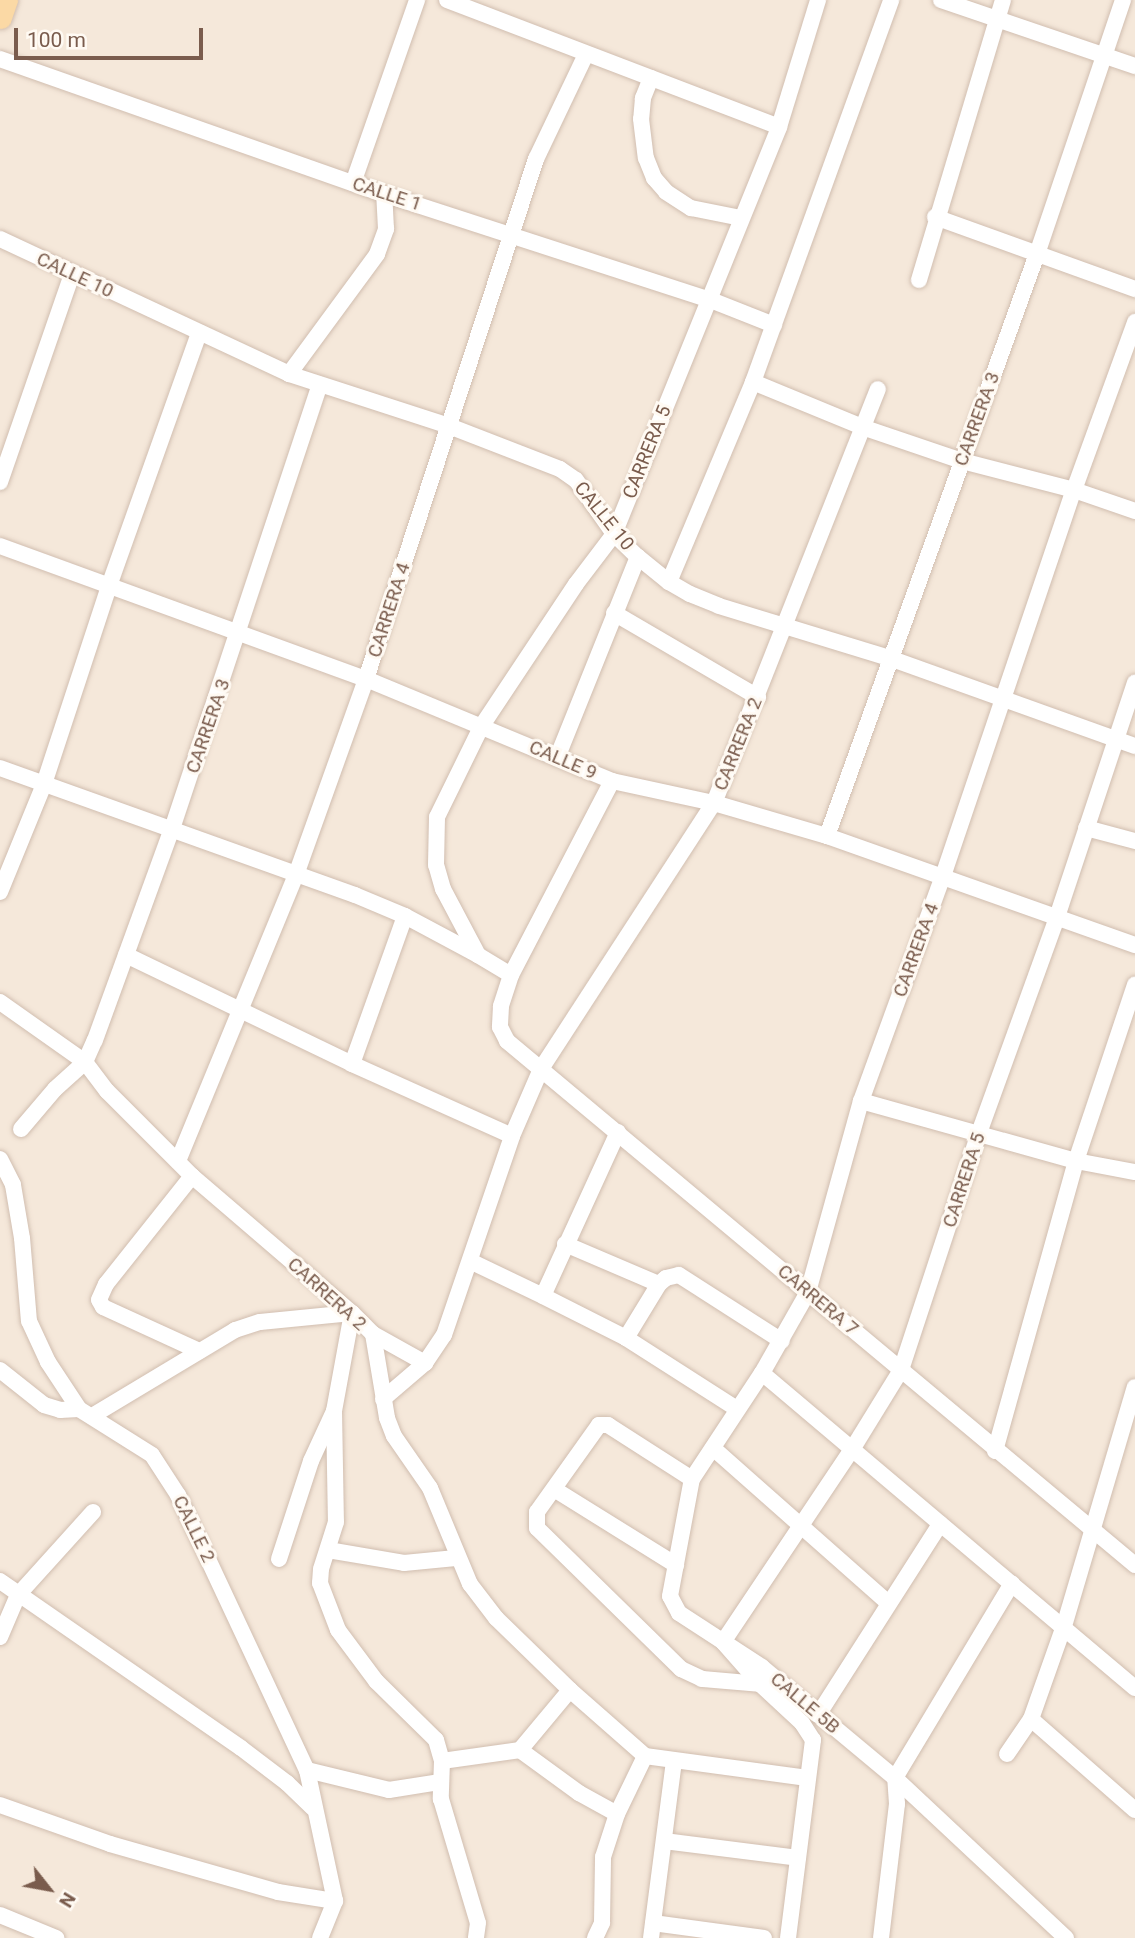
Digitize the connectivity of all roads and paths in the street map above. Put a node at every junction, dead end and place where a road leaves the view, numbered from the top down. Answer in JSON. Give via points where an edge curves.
{"nodes":[{"id":1,"x":6,"y":0,"type":"edge"},
{"id":2,"x":417,"y":0,"type":"edge"},
{"id":3,"x":447,"y":0,"type":"edge"},
{"id":4,"x":818,"y":0,"type":"edge"},
{"id":5,"x":891,"y":0,"type":"edge"},
{"id":6,"x":941,"y":0,"type":"edge"},
{"id":7,"x":1003,"y":0,"type":"edge"},
{"id":8,"x":1123,"y":0,"type":"edge"},
{"id":9,"x":0,"y":17,"type":"edge"},
{"id":10,"x":997,"y":18,"type":"junction"},
{"id":11,"x":586,"y":54,"type":"junction"},
{"id":12,"x":1105,"y":55,"type":"junction"},
{"id":13,"x":0,"y":59,"type":"edge"},
{"id":14,"x":1135,"y":66,"type":"edge"},
{"id":15,"x":651,"y":78,"type":"junction"},
{"id":16,"x":779,"y":127,"type":"junction"},
{"id":17,"x":353,"y":183,"type":"junction"},
{"id":18,"x":384,"y":194,"type":"junction"},
{"id":19,"x":935,"y":217,"type":"junction"},
{"id":20,"x":741,"y":218,"type":"junction"},
{"id":21,"x":511,"y":233,"type":"junction"},
{"id":22,"x":0,"y":239,"type":"edge"},
{"id":23,"x":1037,"y":254,"type":"junction"},
{"id":24,"x":72,"y":274,"type":"junction"},
{"id":25,"x":919,"y":280,"type":"dead end"},
{"id":26,"x":1135,"y":289,"type":"edge"},
{"id":27,"x":708,"y":299,"type":"junction"},
{"id":28,"x":1135,"y":322,"type":"edge"},
{"id":29,"x":774,"y":325,"type":"junction"},
{"id":30,"x":199,"y":333,"type":"junction"},
{"id":31,"x":289,"y":374,"type":"junction"},
{"id":32,"x":753,"y":382,"type":"junction"},
{"id":33,"x":320,"y":385,"type":"junction"},
{"id":34,"x":878,"y":389,"type":"dead end"},
{"id":35,"x":449,"y":426,"type":"junction"},
{"id":36,"x":862,"y":427,"type":"junction"},
{"id":37,"x":962,"y":461,"type":"junction"},
{"id":38,"x":0,"y":482,"type":"edge"},
{"id":39,"x":1074,"y":490,"type":"junction"},
{"id":40,"x":1135,"y":511,"type":"edge"},
{"id":41,"x":614,"y":534,"type":"junction"},
{"id":42,"x":0,"y":546,"type":"edge"},
{"id":43,"x":638,"y":557,"type":"junction"},
{"id":44,"x":670,"y":582,"type":"junction"},
{"id":45,"x":109,"y":586,"type":"junction"},
{"id":46,"x":614,"y":612,"type":"junction"},
{"id":47,"x":784,"y":626,"type":"junction"},
{"id":48,"x":239,"y":633,"type":"junction"},
{"id":49,"x":892,"y":659,"type":"junction"},
{"id":50,"x":366,"y":680,"type":"junction"},
{"id":51,"x":1135,"y":683,"type":"edge"},
{"id":52,"x":758,"y":696,"type":"junction"},
{"id":53,"x":1002,"y":698,"type":"junction"},
{"id":54,"x":481,"y":727,"type":"junction"},
{"id":55,"x":1115,"y":740,"type":"junction"},
{"id":56,"x":1135,"y":746,"type":"edge"},
{"id":57,"x":557,"y":758,"type":"junction"},
{"id":58,"x":0,"y":768,"type":"edge"},
{"id":59,"x":612,"y":781,"type":"junction"},
{"id":60,"x":44,"y":783,"type":"junction"},
{"id":61,"x":714,"y":803,"type":"junction"},
{"id":62,"x":1086,"y":828,"type":"junction"},
{"id":63,"x":172,"y":829,"type":"junction"},
{"id":64,"x":827,"y":836,"type":"junction"},
{"id":65,"x":1135,"y":841,"type":"edge"},
{"id":66,"x":297,"y":872,"type":"junction"},
{"id":67,"x":943,"y":876,"type":"junction"},
{"id":68,"x":0,"y":892,"type":"edge"},
{"id":69,"x":405,"y":916,"type":"junction"},
{"id":70,"x":1057,"y":918,"type":"junction"},
{"id":71,"x":1135,"y":945,"type":"edge"},
{"id":72,"x":126,"y":955,"type":"junction"},
{"id":73,"x":478,"y":955,"type":"junction"},
{"id":74,"x":511,"y":975,"type":"junction"},
{"id":75,"x":1135,"y":985,"type":"edge"},
{"id":76,"x":0,"y":1002,"type":"edge"},
{"id":77,"x":239,"y":1007,"type":"junction"},
{"id":78,"x":85,"y":1062,"type":"junction"},
{"id":79,"x":352,"y":1064,"type":"junction"},
{"id":80,"x":541,"y":1069,"type":"junction"},
{"id":81,"x":861,"y":1101,"type":"junction"},
{"id":82,"x":21,"y":1129,"type":"dead end"},
{"id":83,"x":618,"y":1132,"type":"junction"},
{"id":84,"x":979,"y":1133,"type":"junction"},
{"id":85,"x":512,"y":1136,"type":"junction"},
{"id":86,"x":0,"y":1159,"type":"edge"},
{"id":87,"x":178,"y":1161,"type":"junction"},
{"id":88,"x":1076,"y":1161,"type":"junction"},
{"id":89,"x":1135,"y":1172,"type":"edge"},
{"id":90,"x":192,"y":1176,"type":"junction"},
{"id":91,"x":565,"y":1244,"type":"junction"},
{"id":92,"x":470,"y":1261,"type":"junction"},
{"id":93,"x":659,"y":1284,"type":"junction"},
{"id":94,"x":808,"y":1292,"type":"junction"},
{"id":95,"x":543,"y":1296,"type":"junction"},
{"id":96,"x":352,"y":1313,"type":"junction"},
{"id":97,"x":373,"y":1334,"type":"junction"},
{"id":98,"x":626,"y":1338,"type":"junction"},
{"id":99,"x":782,"y":1340,"type":"junction"},
{"id":100,"x":200,"y":1350,"type":"junction"},
{"id":101,"x":425,"y":1363,"type":"junction"},
{"id":102,"x":0,"y":1370,"type":"edge"},
{"id":103,"x":901,"y":1370,"type":"junction"},
{"id":104,"x":762,"y":1373,"type":"junction"},
{"id":105,"x":1135,"y":1387,"type":"edge"},
{"id":106,"x":383,"y":1399,"type":"junction"},
{"id":107,"x":737,"y":1409,"type":"junction"},
{"id":108,"x":334,"y":1411,"type":"junction"},
{"id":109,"x":86,"y":1413,"type":"junction"},
{"id":110,"x":713,"y":1448,"type":"junction"},
{"id":111,"x":853,"y":1448,"type":"junction"},
{"id":112,"x":995,"y":1451,"type":"junction"},
{"id":113,"x":692,"y":1479,"type":"junction"},
{"id":114,"x":554,"y":1489,"type":"junction"},
{"id":115,"x":93,"y":1512,"type":"dead end"},
{"id":116,"x":799,"y":1524,"type":"junction"},
{"id":117,"x":940,"y":1524,"type":"junction"},
{"id":118,"x":1095,"y":1530,"type":"junction"},
{"id":119,"x":328,"y":1550,"type":"junction"},
{"id":120,"x":456,"y":1558,"type":"junction"},
{"id":121,"x":279,"y":1559,"type":"dead end"},
{"id":122,"x":677,"y":1565,"type":"junction"},
{"id":123,"x":1135,"y":1565,"type":"edge"},
{"id":124,"x":0,"y":1581,"type":"edge"},
{"id":125,"x":1012,"y":1583,"type":"junction"},
{"id":126,"x":18,"y":1595,"type":"junction"},
{"id":127,"x":888,"y":1603,"type":"junction"},
{"id":128,"x":1064,"y":1626,"type":"junction"},
{"id":129,"x":0,"y":1637,"type":"edge"},
{"id":130,"x":723,"y":1642,"type":"junction"},
{"id":131,"x":760,"y":1684,"type":"junction"},
{"id":132,"x":1135,"y":1688,"type":"edge"},
{"id":133,"x":570,"y":1690,"type":"junction"},
{"id":134,"x":818,"y":1715,"type":"junction"},
{"id":135,"x":1031,"y":1719,"type":"junction"},
{"id":136,"x":520,"y":1750,"type":"junction"},
{"id":137,"x":1007,"y":1754,"type":"dead end"},
{"id":138,"x":645,"y":1756,"type":"junction"},
{"id":139,"x":443,"y":1761,"type":"junction"},
{"id":140,"x":674,"y":1762,"type":"junction"},
{"id":141,"x":307,"y":1770,"type":"junction"},
{"id":142,"x":808,"y":1777,"type":"junction"},
{"id":143,"x":895,"y":1778,"type":"junction"},
{"id":144,"x":440,"y":1782,"type":"junction"},
{"id":145,"x":0,"y":1805,"type":"edge"},
{"id":146,"x":313,"y":1808,"type":"junction"},
{"id":147,"x":1135,"y":1810,"type":"edge"},
{"id":148,"x":617,"y":1814,"type":"junction"},
{"id":149,"x":664,"y":1841,"type":"junction"},
{"id":150,"x":798,"y":1858,"type":"junction"},
{"id":151,"x":335,"y":1901,"type":"junction"},
{"id":152,"x":0,"y":1915,"type":"edge"},
{"id":153,"x":18,"y":1930,"type":"edge"},
{"id":154,"x":652,"y":1930,"type":"edge"},
{"id":155,"x":56,"y":1938,"type":"edge"},
{"id":156,"x":320,"y":1938,"type":"edge"},
{"id":157,"x":477,"y":1938,"type":"edge"},
{"id":158,"x":595,"y":1938,"type":"edge"},
{"id":159,"x":764,"y":1938,"type":"edge"},
{"id":160,"x":788,"y":1938,"type":"edge"},
{"id":161,"x":881,"y":1938,"type":"edge"},
{"id":162,"x":1066,"y":1938,"type":"edge"}],
"edges":[{"from":1,"to":9,"type":"main road"},
{"from":2,"to":17,"type":"street"},
{"from":3,"to":11,"type":"street"},
{"from":4,"to":16,"type":"street","name":"CARRERA 5"},
{"from":5,"to":29,"type":"street"},
{"from":6,"to":10,"type":"street"},
{"from":7,"to":10,"type":"street"},
{"from":8,"to":12,"type":"street","name":"CARRERA 3"},
{"from":10,"to":12,"type":"street"},
{"from":10,"to":19,"type":"street"},
{"from":11,"to":15,"type":"street"},
{"from":11,"to":21,"type":"street","name":"CARRERA 4","via":[[536,159]]},
{"from":12,"to":14,"type":"street"},
{"from":12,"to":23,"type":"street","name":"CARRERA 3"},
{"from":13,"to":17,"type":"street","name":"CALLE 1"},
{"from":15,"to":16,"type":"street"},
{"from":15,"to":20,"type":"street","via":[[641,112],[646,158],[654,178],[691,208]]},
{"from":16,"to":20,"type":"street","name":"CARRERA 5"},
{"from":17,"to":18,"type":"street","name":"CALLE 1"},
{"from":18,"to":21,"type":"street","name":"CALLE 1"},
{"from":18,"to":31,"type":"street","via":[[387,218],[377,254]]},
{"from":19,"to":23,"type":"street"},
{"from":19,"to":25,"type":"street"},
{"from":20,"to":27,"type":"street","name":"CARRERA 5"},
{"from":21,"to":27,"type":"street","name":"CALLE 1"},
{"from":21,"to":35,"type":"street","name":"CARRERA 4"},
{"from":22,"to":24,"type":"street","name":"CALLE 10"},
{"from":23,"to":26,"type":"street"},
{"from":23,"to":37,"type":"street","name":"CARRERA 3"},
{"from":24,"to":30,"type":"street","name":"CALLE 10"},
{"from":24,"to":38,"type":"street"},
{"from":27,"to":29,"type":"street","name":"CALLE 1"},
{"from":27,"to":41,"type":"street","name":"CARRERA 5"},
{"from":28,"to":39,"type":"street","name":"CARRERA 4"},
{"from":29,"to":32,"type":"street"},
{"from":30,"to":31,"type":"street","name":"CALLE 10"},
{"from":30,"to":45,"type":"street"},
{"from":31,"to":33,"type":"street","name":"CALLE 10"},
{"from":32,"to":36,"type":"street"},
{"from":32,"to":44,"type":"street"},
{"from":33,"to":35,"type":"street","name":"CALLE 10"},
{"from":33,"to":48,"type":"street","name":"CARRERA 3"},
{"from":34,"to":36,"type":"street","name":"CARRERA 2"},
{"from":35,"to":41,"type":"street","name":"CALLE 10","via":[[560,469],[588,493]]},
{"from":35,"to":50,"type":"street","name":"CARRERA 4"},
{"from":36,"to":37,"type":"street"},
{"from":36,"to":47,"type":"street","name":"CARRERA 2"},
{"from":37,"to":39,"type":"street"},
{"from":37,"to":49,"type":"street","name":"CARRERA 3"},
{"from":39,"to":40,"type":"street"},
{"from":39,"to":53,"type":"street","name":"CARRERA 4"},
{"from":41,"to":43,"type":"street","name":"CALLE 10"},
{"from":41,"to":54,"type":"street","name":"CARRERA 5"},
{"from":42,"to":45,"type":"street","name":"CALLE 9"},
{"from":43,"to":44,"type":"street","name":"CALLE 10"},
{"from":43,"to":46,"type":"street"},
{"from":44,"to":47,"type":"street","name":"CALLE 10","via":[[719,606]]},
{"from":45,"to":48,"type":"street","name":"CALLE 9"},
{"from":45,"to":60,"type":"street"},
{"from":46,"to":52,"type":"street"},
{"from":46,"to":57,"type":"street"},
{"from":47,"to":49,"type":"street","name":"CALLE 10"},
{"from":47,"to":52,"type":"street","name":"CARRERA 2"},
{"from":48,"to":50,"type":"street","name":"CALLE 9"},
{"from":48,"to":63,"type":"street","name":"CARRERA 3"},
{"from":49,"to":53,"type":"street","name":"CALLE 10"},
{"from":49,"to":64,"type":"street","name":"CARRERA 3"},
{"from":50,"to":54,"type":"street","name":"CALLE 9"},
{"from":50,"to":66,"type":"street","name":"CARRERA 4"},
{"from":51,"to":55,"type":"street","name":"CARRERA 5"},
{"from":52,"to":61,"type":"street","name":"CARRERA 2"},
{"from":53,"to":55,"type":"street","name":"CALLE 10"},
{"from":53,"to":67,"type":"street","name":"CARRERA 4"},
{"from":54,"to":57,"type":"street","name":"CALLE 9"},
{"from":54,"to":73,"type":"street","name":"CARRERA 5","via":[[437,817],[435,843],[443,889]]},
{"from":55,"to":56,"type":"street","name":"CALLE 10"},
{"from":55,"to":62,"type":"street","name":"CARRERA 5"},
{"from":57,"to":59,"type":"street","name":"CALLE 9"},
{"from":58,"to":60,"type":"street"},
{"from":59,"to":61,"type":"street","name":"CALLE 9"},
{"from":59,"to":74,"type":"street"},
{"from":60,"to":63,"type":"street"},
{"from":60,"to":68,"type":"street"},
{"from":61,"to":64,"type":"street","name":"CALLE 9"},
{"from":61,"to":80,"type":"street","name":"CARRERA 2"},
{"from":62,"to":65,"type":"street"},
{"from":62,"to":70,"type":"street","name":"CARRERA 5"},
{"from":63,"to":66,"type":"street"},
{"from":63,"to":72,"type":"street","name":"CARRERA 3"},
{"from":64,"to":67,"type":"street","name":"CALLE 9"},
{"from":66,"to":69,"type":"street"},
{"from":66,"to":77,"type":"street","name":"CARRERA 4"},
{"from":67,"to":70,"type":"street","name":"CALLE 9"},
{"from":67,"to":81,"type":"street","name":"CARRERA 4"},
{"from":69,"to":73,"type":"street"},
{"from":69,"to":79,"type":"street"},
{"from":70,"to":71,"type":"street","name":"CALLE 9"},
{"from":70,"to":84,"type":"street","name":"CARRERA 5"},
{"from":72,"to":77,"type":"street"},
{"from":72,"to":78,"type":"street","name":"CARRERA 3"},
{"from":73,"to":74,"type":"street"},
{"from":74,"to":80,"type":"street","name":"CARRERA 7","via":[[500,1027],[507,1041]]},
{"from":75,"to":88,"type":"street"},
{"from":76,"to":78,"type":"street","name":"CARRERA 2"},
{"from":77,"to":79,"type":"street"},
{"from":77,"to":87,"type":"street","name":"CARRERA 4"},
{"from":78,"to":82,"type":"street"},
{"from":78,"to":87,"type":"street","name":"CARRERA 2","via":[[107,1091]]},
{"from":79,"to":85,"type":"street"},
{"from":80,"to":83,"type":"street","name":"CARRERA 7"},
{"from":80,"to":85,"type":"street","name":"CARRERA 2"},
{"from":81,"to":84,"type":"street"},
{"from":81,"to":94,"type":"street","name":"CARRERA 4"},
{"from":83,"to":91,"type":"street"},
{"from":83,"to":94,"type":"street","name":"CARRERA 7"},
{"from":84,"to":88,"type":"street"},
{"from":84,"to":103,"type":"street","name":"CARRERA 5"},
{"from":85,"to":92,"type":"street","name":"CARRERA 2"},
{"from":86,"to":109,"type":"street","name":"CALLE 2","via":[[13,1185],[29,1321],[48,1362]]},
{"from":87,"to":90,"type":"street","name":"CARRERA 2"},
{"from":88,"to":89,"type":"street"},
{"from":88,"to":112,"type":"street"},
{"from":90,"to":96,"type":"street","name":"CARRERA 2"},
{"from":90,"to":100,"type":"street","via":[[106,1284],[99,1300],[103,1307]]},
{"from":91,"to":93,"type":"street"},
{"from":91,"to":95,"type":"street"},
{"from":92,"to":95,"type":"street"},
{"from":92,"to":101,"type":"street","name":"CARRERA 2","via":[[444,1335]]},
{"from":93,"to":98,"type":"street"},
{"from":93,"to":99,"type":"street","via":[[679,1275]]},
{"from":94,"to":99,"type":"street","name":"CARRERA 4"},
{"from":94,"to":103,"type":"street","name":"CARRERA 7"},
{"from":95,"to":98,"type":"street"},
{"from":96,"to":97,"type":"street","name":"CARRERA 2"},
{"from":96,"to":100,"type":"street","via":[[260,1322]]},
{"from":96,"to":108,"type":"street"},
{"from":97,"to":101,"type":"street"},
{"from":97,"to":106,"type":"street","name":"CARRERA 2"},
{"from":98,"to":107,"type":"street"},
{"from":99,"to":104,"type":"street","name":"CARRERA 4"},
{"from":100,"to":109,"type":"street"},
{"from":101,"to":106,"type":"street","name":"CARRERA 2"},
{"from":102,"to":109,"type":"street","via":[[44,1405]]},
{"from":103,"to":111,"type":"street","name":"CARRERA 5"},
{"from":103,"to":112,"type":"street","name":"CARRERA 7"},
{"from":104,"to":107,"type":"street","name":"CARRERA 4"},
{"from":104,"to":111,"type":"street"},
{"from":105,"to":118,"type":"street"},
{"from":106,"to":120,"type":"street","name":"CARRERA 2","via":[[394,1436],[430,1488]]},
{"from":107,"to":110,"type":"street","name":"CARRERA 4"},
{"from":108,"to":119,"type":"street","via":[[336,1510]]},
{"from":108,"to":121,"type":"street","via":[[311,1461]]},
{"from":109,"to":141,"type":"street","name":"CALLE 2","via":[[152,1455],[178,1495]]},
{"from":110,"to":113,"type":"street","name":"CARRERA 4"},
{"from":110,"to":116,"type":"street"},
{"from":111,"to":116,"type":"street","name":"CARRERA 5"},
{"from":111,"to":117,"type":"street"},
{"from":112,"to":118,"type":"street","name":"CARRERA 7"},
{"from":113,"to":114,"type":"street","via":[[608,1425],[599,1425]]},
{"from":113,"to":122,"type":"street","name":"CARRERA 4"},
{"from":114,"to":122,"type":"street"},
{"from":114,"to":131,"type":"street","via":[[537,1512],[542,1535],[681,1669],[702,1679]]},
{"from":115,"to":126,"type":"street"},
{"from":116,"to":127,"type":"street"},
{"from":116,"to":130,"type":"street","name":"CARRERA 5"},
{"from":117,"to":125,"type":"street"},
{"from":117,"to":127,"type":"street"},
{"from":118,"to":123,"type":"street","name":"CARRERA 7"},
{"from":118,"to":128,"type":"street"},
{"from":119,"to":120,"type":"street","via":[[404,1563]]},
{"from":119,"to":139,"type":"street","via":[[320,1583],[338,1630],[376,1681],[436,1740]]},
{"from":120,"to":133,"type":"street","name":"CARRERA 2","via":[[496,1618]]},
{"from":122,"to":130,"type":"street","name":"CALLE 5B","via":[[670,1596],[674,1607]]},
{"from":124,"to":126,"type":"street"},
{"from":125,"to":128,"type":"street"},
{"from":125,"to":143,"type":"street"},
{"from":126,"to":129,"type":"street"},
{"from":126,"to":146,"type":"street","via":[[241,1748]]},
{"from":127,"to":134,"type":"street"},
{"from":128,"to":132,"type":"street"},
{"from":128,"to":135,"type":"street"},
{"from":130,"to":131,"type":"street"},
{"from":130,"to":134,"type":"street","name":"CALLE 5B","via":[[762,1667]]},
{"from":131,"to":142,"type":"street","via":[[809,1730],[813,1740]]},
{"from":133,"to":136,"type":"street"},
{"from":133,"to":138,"type":"street","name":"CARRERA 2"},
{"from":134,"to":143,"type":"street","name":"CALLE 5B"},
{"from":135,"to":137,"type":"street"},
{"from":135,"to":147,"type":"street"},
{"from":136,"to":139,"type":"street"},
{"from":136,"to":148,"type":"street"},
{"from":138,"to":140,"type":"street","name":"CARRERA 2"},
{"from":138,"to":148,"type":"street"},
{"from":139,"to":144,"type":"street"},
{"from":140,"to":142,"type":"street","name":"CARRERA 2"},
{"from":140,"to":149,"type":"street"},
{"from":141,"to":144,"type":"street","via":[[389,1790]]},
{"from":141,"to":146,"type":"street","name":"CALLE 2"},
{"from":142,"to":150,"type":"street"},
{"from":143,"to":161,"type":"street","via":[[897,1804]]},
{"from":143,"to":162,"type":"street","name":"CALLE 5B"},
{"from":144,"to":157,"type":"street","via":[[478,1923]]},
{"from":145,"to":151,"type":"street","via":[[110,1844],[308,1899]]},
{"from":146,"to":151,"type":"street","name":"CALLE 2"},
{"from":148,"to":158,"type":"street","via":[[603,1857],[602,1923]]},
{"from":149,"to":150,"type":"street"},
{"from":149,"to":154,"type":"street"},
{"from":150,"to":160,"type":"street"},
{"from":151,"to":156,"type":"street"},
{"from":152,"to":153,"type":"street"},
{"from":153,"to":155,"type":"street"},
{"from":154,"to":159,"type":"street"}]}
